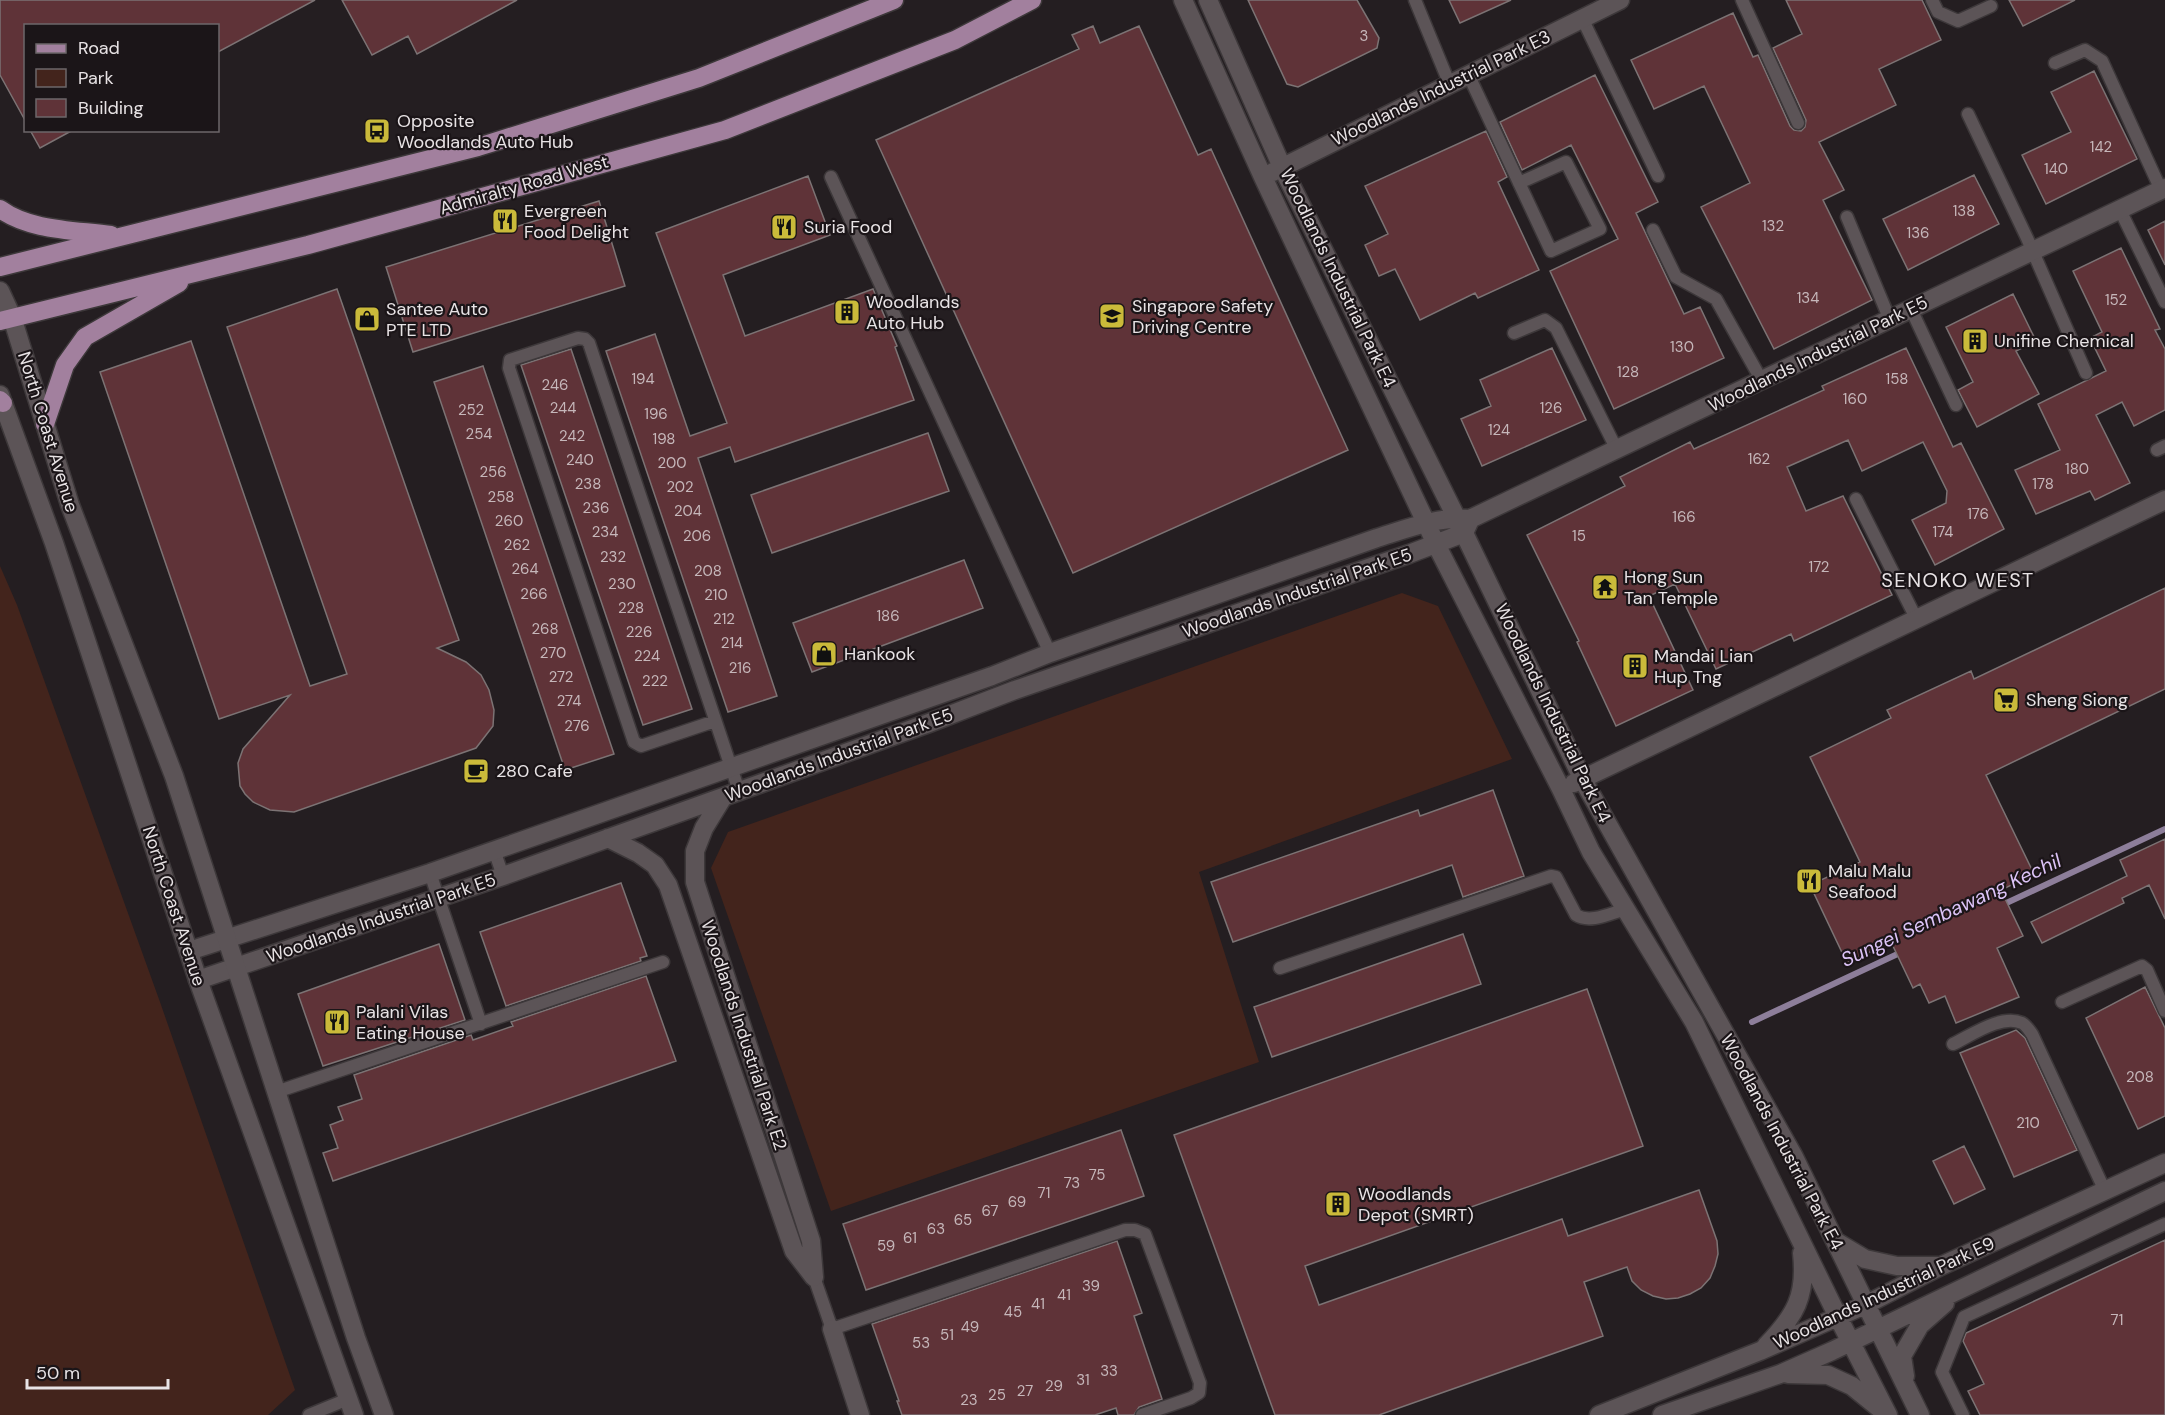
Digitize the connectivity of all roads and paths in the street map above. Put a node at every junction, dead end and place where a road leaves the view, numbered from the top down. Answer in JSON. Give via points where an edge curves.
{"nodes":[{"id":1,"x":894,"y":0,"type":"edge"},
{"id":2,"x":1032,"y":0,"type":"edge"},
{"id":3,"x":1183,"y":0,"type":"edge"},
{"id":4,"x":1208,"y":0,"type":"edge"},
{"id":5,"x":1415,"y":0,"type":"edge"},
{"id":6,"x":1620,"y":0,"type":"edge"},
{"id":7,"x":1742,"y":0,"type":"edge"},
{"id":8,"x":1932,"y":0,"type":"edge"},
{"id":9,"x":1991,"y":6,"type":"dead end"},
{"id":10,"x":1582,"y":18,"type":"junction"},
{"id":11,"x":2055,"y":63,"type":"dead end"},
{"id":12,"x":1469,"y":76,"type":"junction"},
{"id":13,"x":1450,"y":85,"type":"junction"},
{"id":14,"x":1968,"y":114,"type":"dead end"},
{"id":15,"x":1798,"y":123,"type":"dead end"},
{"id":16,"x":1282,"y":167,"type":"junction"},
{"id":17,"x":1658,"y":176,"type":"dead end"},
{"id":18,"x":831,"y":177,"type":"dead end"},
{"id":19,"x":1263,"y":177,"type":"junction"},
{"id":20,"x":1519,"y":183,"type":"junction"},
{"id":21,"x":2163,"y":189,"type":"edge"},
{"id":22,"x":0,"y":209,"type":"edge"},
{"id":23,"x":2120,"y":210,"type":"junction"},
{"id":24,"x":1847,"y":217,"type":"dead end"},
{"id":25,"x":1653,"y":230,"type":"dead end"},
{"id":26,"x":120,"y":236,"type":"junction"},
{"id":27,"x":2033,"y":252,"type":"junction"},
{"id":28,"x":1328,"y":259,"type":"junction"},
{"id":29,"x":0,"y":267,"type":"edge"},
{"id":30,"x":1308,"y":268,"type":"junction"},
{"id":31,"x":196,"y":273,"type":"junction"},
{"id":32,"x":0,"y":291,"type":"edge"},
{"id":33,"x":2165,"y":302,"type":"edge"},
{"id":34,"x":1911,"y":309,"type":"junction"},
{"id":35,"x":6,"y":319,"type":"edge"},
{"id":36,"x":1890,"y":320,"type":"junction"},
{"id":37,"x":1514,"y":333,"type":"dead end"},
{"id":38,"x":1368,"y":340,"type":"junction"},
{"id":39,"x":1346,"y":351,"type":"junction"},
{"id":40,"x":2086,"y":373,"type":"dead end"},
{"id":41,"x":1762,"y":381,"type":"junction"},
{"id":42,"x":1,"y":399,"type":"edge"},
{"id":43,"x":1956,"y":405,"type":"dead end"},
{"id":44,"x":45,"y":424,"type":"junction"},
{"id":45,"x":1617,"y":450,"type":"junction"},
{"id":46,"x":1428,"y":459,"type":"junction"},
{"id":47,"x":1403,"y":471,"type":"junction"},
{"id":48,"x":1856,"y":499,"type":"dead end"},
{"id":49,"x":2165,"y":500,"type":"edge"},
{"id":50,"x":1428,"y":523,"type":"junction"},
{"id":51,"x":1464,"y":523,"type":"junction"},
{"id":52,"x":1436,"y":544,"type":"junction"},
{"id":53,"x":1495,"y":597,"type":"junction"},
{"id":54,"x":1470,"y":607,"type":"junction"},
{"id":55,"x":1917,"y":620,"type":"junction"},
{"id":56,"x":1050,"y":653,"type":"junction"},
{"id":57,"x":1548,"y":706,"type":"junction"},
{"id":58,"x":1525,"y":717,"type":"junction"},
{"id":59,"x":715,"y":721,"type":"junction"},
{"id":60,"x":730,"y":766,"type":"junction"},
{"id":61,"x":1583,"y":780,"type":"junction"},
{"id":62,"x":1561,"y":789,"type":"junction"},
{"id":63,"x":731,"y":794,"type":"junction"},
{"id":64,"x":608,"y":838,"type":"junction"},
{"id":65,"x":494,"y":850,"type":"junction"},
{"id":66,"x":430,"y":873,"type":"junction"},
{"id":67,"x":503,"y":876,"type":"junction"},
{"id":68,"x":438,"y":899,"type":"junction"},
{"id":69,"x":1626,"y":909,"type":"junction"},
{"id":70,"x":225,"y":938,"type":"junction"},
{"id":71,"x":189,"y":951,"type":"junction"},
{"id":72,"x":663,"y":962,"type":"dead end"},
{"id":73,"x":236,"y":967,"type":"junction"},
{"id":74,"x":1280,"y":968,"type":"dead end"},
{"id":75,"x":198,"y":980,"type":"junction"},
{"id":76,"x":2062,"y":1002,"type":"dead end"},
{"id":77,"x":2165,"y":1011,"type":"edge"},
{"id":78,"x":481,"y":1024,"type":"junction"},
{"id":79,"x":1953,"y":1044,"type":"dead end"},
{"id":80,"x":276,"y":1092,"type":"junction"},
{"id":81,"x":2165,"y":1163,"type":"edge"},
{"id":82,"x":2105,"y":1191,"type":"junction"},
{"id":83,"x":2165,"y":1191,"type":"edge"},
{"id":84,"x":2165,"y":1224,"type":"edge"},
{"id":85,"x":1800,"y":1238,"type":"junction"},
{"id":86,"x":1835,"y":1241,"type":"junction"},
{"id":87,"x":1941,"y":1266,"type":"junction"},
{"id":88,"x":814,"y":1277,"type":"junction"},
{"id":89,"x":1973,"y":1282,"type":"junction"},
{"id":90,"x":1867,"y":1304,"type":"junction"},
{"id":91,"x":1838,"y":1317,"type":"junction"},
{"id":92,"x":1879,"y":1328,"type":"junction"},
{"id":93,"x":832,"y":1329,"type":"junction"},
{"id":94,"x":1851,"y":1342,"type":"junction"},
{"id":95,"x":1760,"y":1351,"type":"junction"},
{"id":96,"x":1780,"y":1374,"type":"junction"},
{"id":97,"x":1906,"y":1387,"type":"junction"},
{"id":98,"x":349,"y":1410,"type":"edge"},
{"id":99,"x":1666,"y":1414,"type":"edge"},
{"id":100,"x":309,"y":1415,"type":"edge"},
{"id":101,"x":384,"y":1415,"type":"edge"},
{"id":102,"x":860,"y":1415,"type":"edge"},
{"id":103,"x":1142,"y":1415,"type":"edge"},
{"id":104,"x":1599,"y":1415,"type":"edge"},
{"id":105,"x":1888,"y":1415,"type":"edge"},
{"id":106,"x":1920,"y":1415,"type":"edge"},
{"id":107,"x":1963,"y":1415,"type":"edge"}],
"edges":[{"from":1,"to":26,"type":"main road","via":[[699,78],[489,143]]},
{"from":2,"to":31,"type":"main road","name":"Admiralty Road West","via":[[955,40],[725,130]]},
{"from":3,"to":19,"type":"street","name":"Woodlands Industrial Park E4"},
{"from":4,"to":16,"type":"street","name":"Woodlands Industrial Park E4"},
{"from":5,"to":13,"type":"lane"},
{"from":6,"to":10,"type":"street","name":"Woodlands Industrial Park E3"},
{"from":7,"to":15,"type":"lane"},
{"from":8,"to":9,"type":"lane","via":[[1938,12],[1958,21]]},
{"from":10,"to":12,"type":"street","name":"Woodlands Industrial Park E3"},
{"from":10,"to":17,"type":"lane"},
{"from":11,"to":21,"type":"lane","via":[[2085,50],[2102,61]]},
{"from":12,"to":13,"type":"street","name":"Woodlands Industrial Park E3"},
{"from":12,"to":20,"type":"lane"},
{"from":13,"to":16,"type":"street","name":"Woodlands Industrial Park E3"},
{"from":14,"to":27,"type":"lane"},
{"from":16,"to":19,"type":"street","name":"Woodlands Industrial Park E3"},
{"from":16,"to":28,"type":"street","name":"Woodlands Industrial Park E4"},
{"from":18,"to":56,"type":"lane"},
{"from":19,"to":30,"type":"street","name":"Woodlands Industrial Park E4"},
{"from":20,"to":20,"type":"lane","via":[[1551,251],[1600,229],[1566,162]]},
{"from":21,"to":23,"type":"street","name":"Woodlands Industrial Park E5"},
{"from":22,"to":26,"type":"main road","via":[[38,225]]},
{"from":23,"to":27,"type":"street","name":"Woodlands Industrial Park E5"},
{"from":23,"to":33,"type":"lane"},
{"from":24,"to":36,"type":"lane"},
{"from":25,"to":41,"type":"lane","via":[[1676,277],[1716,299]]},
{"from":26,"to":29,"type":"main road"},
{"from":27,"to":34,"type":"street","name":"Woodlands Industrial Park E5"},
{"from":27,"to":40,"type":"lane"},
{"from":28,"to":30,"type":"street"},
{"from":28,"to":38,"type":"street","name":"Woodlands Industrial Park E4"},
{"from":30,"to":39,"type":"street","name":"Woodlands Industrial Park E4"},
{"from":31,"to":35,"type":"main road","name":"Admiralty Road West"},
{"from":31,"to":44,"type":"main road","via":[[86,337],[65,365]]},
{"from":32,"to":35,"type":"street","name":"North Coast Avenue"},
{"from":34,"to":36,"type":"street","name":"Woodlands Industrial Park E5"},
{"from":34,"to":43,"type":"lane"},
{"from":35,"to":44,"type":"street","name":"North Coast Avenue"},
{"from":36,"to":41,"type":"street","name":"Woodlands Industrial Park E5"},
{"from":37,"to":45,"type":"lane","via":[[1545,320],[1556,328]]},
{"from":38,"to":39,"type":"street"},
{"from":38,"to":46,"type":"street","name":"Woodlands Industrial Park E4"},
{"from":39,"to":47,"type":"street","name":"Woodlands Industrial Park E4"},
{"from":41,"to":45,"type":"street","name":"Woodlands Industrial Park E5"},
{"from":42,"to":71,"type":"street","name":"North Coast Avenue","via":[[54,543]]},
{"from":44,"to":70,"type":"street","name":"North Coast Avenue","via":[[70,505],[174,776]]},
{"from":45,"to":51,"type":"street","name":"Woodlands Industrial Park E5"},
{"from":46,"to":47,"type":"street"},
{"from":46,"to":51,"type":"street","name":"Woodlands Industrial Park E4"},
{"from":47,"to":50,"type":"street","name":"Woodlands Industrial Park E4"},
{"from":48,"to":55,"type":"lane"},
{"from":49,"to":55,"type":"street"},
{"from":50,"to":51,"type":"street","name":"Woodlands Industrial Park E5"},
{"from":50,"to":52,"type":"street","name":"Woodlands Industrial Park E4"},
{"from":50,"to":56,"type":"street","name":"Woodlands Industrial Park E5"},
{"from":51,"to":52,"type":"street","name":"Woodlands Industrial Park E5"},
{"from":51,"to":53,"type":"street","name":"Woodlands Industrial Park E4"},
{"from":52,"to":54,"type":"street","name":"Woodlands Industrial Park E4"},
{"from":52,"to":63,"type":"street","name":"Woodlands Industrial Park E5","via":[[1015,690]]},
{"from":53,"to":54,"type":"street"},
{"from":53,"to":57,"type":"street","name":"Woodlands Industrial Park E4"},
{"from":54,"to":58,"type":"street","name":"Woodlands Industrial Park E4"},
{"from":55,"to":61,"type":"street"},
{"from":56,"to":60,"type":"street","name":"Woodlands Industrial Park E5"},
{"from":57,"to":58,"type":"street"},
{"from":57,"to":61,"type":"street","name":"Woodlands Industrial Park E4"},
{"from":58,"to":62,"type":"street","name":"Woodlands Industrial Park E4"},
{"from":59,"to":59,"type":"lane","via":[[641,746],[634,742],[509,368],[510,360],[578,338],[589,343]]},
{"from":59,"to":60,"type":"lane"},
{"from":60,"to":63,"type":"lane"},
{"from":60,"to":65,"type":"street","name":"Woodlands Industrial Park E5"},
{"from":61,"to":62,"type":"street"},
{"from":61,"to":86,"type":"street","name":"Woodlands Industrial Park E4","via":[[1794,1157]]},
{"from":62,"to":69,"type":"street","name":"Woodlands Industrial Park E4","via":[[1591,852]]},
{"from":63,"to":64,"type":"street","name":"Woodlands Industrial Park E5"},
{"from":63,"to":88,"type":"street","name":"Woodlands Industrial Park E2","via":[[704,828],[695,851],[695,882],[811,1241]]},
{"from":64,"to":67,"type":"street","name":"Woodlands Industrial Park E5"},
{"from":64,"to":88,"type":"street","name":"Woodlands Industrial Park E2","via":[[655,865],[668,885],[794,1251]]},
{"from":65,"to":66,"type":"street","name":"Woodlands Industrial Park E5"},
{"from":65,"to":67,"type":"lane"},
{"from":66,"to":68,"type":"lane"},
{"from":66,"to":70,"type":"street","name":"Woodlands Industrial Park E5"},
{"from":67,"to":68,"type":"street","name":"Woodlands Industrial Park E5"},
{"from":68,"to":73,"type":"street","name":"Woodlands Industrial Park E5"},
{"from":68,"to":78,"type":"lane"},
{"from":69,"to":74,"type":"lane","via":[[1581,919],[1556,877],[1551,876]]},
{"from":69,"to":85,"type":"street","name":"Woodlands Industrial Park E4","via":[[1694,1022]]},
{"from":70,"to":71,"type":"street","name":"Woodlands Industrial Park E5"},
{"from":70,"to":73,"type":"street"},
{"from":71,"to":75,"type":"street","name":"North Coast Avenue"},
{"from":72,"to":78,"type":"lane"},
{"from":73,"to":75,"type":"street","name":"Woodlands Industrial Park E5"},
{"from":73,"to":80,"type":"street"},
{"from":75,"to":98,"type":"street","name":"North Coast Avenue"},
{"from":76,"to":77,"type":"lane","via":[[2142,966]]},
{"from":78,"to":80,"type":"lane"},
{"from":79,"to":82,"type":"lane","via":[[1998,1023],[2024,1024]]},
{"from":80,"to":101,"type":"street"},
{"from":81,"to":82,"type":"street","name":"Woodlands Industrial Park E9"},
{"from":82,"to":87,"type":"street","name":"Woodlands Industrial Park E9"},
{"from":83,"to":89,"type":"street","name":"Woodlands Industrial Park E9"},
{"from":84,"to":107,"type":"lane","via":[[1964,1317],[1942,1372]]},
{"from":85,"to":91,"type":"street","name":"Woodlands Industrial Park E4"},
{"from":85,"to":95,"type":"street","via":[[1805,1275],[1800,1298],[1790,1318]]},
{"from":86,"to":87,"type":"street","via":[[1865,1259],[1897,1266]]},
{"from":86,"to":90,"type":"street","name":"Woodlands Industrial Park E4"},
{"from":87,"to":90,"type":"street","name":"Woodlands Industrial Park E9"},
{"from":88,"to":93,"type":"lane","name":"Woodlands Industrial Park E2"},
{"from":89,"to":92,"type":"street","name":"Woodlands Industrial Park E9"},
{"from":89,"to":97,"type":"street","via":[[1920,1325],[1902,1356]]},
{"from":90,"to":91,"type":"street","name":"Woodlands Industrial Park E9"},
{"from":90,"to":92,"type":"street","name":"Woodlands Industrial Park E4"},
{"from":91,"to":94,"type":"street","name":"Woodlands Industrial Park E4"},
{"from":91,"to":95,"type":"street","name":"Woodlands Industrial Park E9"},
{"from":92,"to":94,"type":"street","name":"Woodlands Industrial Park E9"},
{"from":92,"to":97,"type":"street","name":"Woodlands Industrial Park E4"},
{"from":93,"to":102,"type":"street","name":"Woodlands Industrial Park E2"},
{"from":93,"to":103,"type":"lane","via":[[1125,1230],[1135,1230],[1145,1234],[1200,1383],[1199,1393],[1191,1398]]},
{"from":94,"to":96,"type":"street","name":"Woodlands Industrial Park E9"},
{"from":94,"to":105,"type":"street","name":"Woodlands Industrial Park E4"},
{"from":95,"to":104,"type":"street","name":"Woodlands Industrial Park E9"},
{"from":96,"to":99,"type":"street","name":"Woodlands Industrial Park E9"},
{"from":96,"to":105,"type":"street","via":[[1828,1375],[1852,1386]]},
{"from":97,"to":106,"type":"street","name":"Woodlands Industrial Park E4"},
{"from":98,"to":100,"type":"lane"}]}
